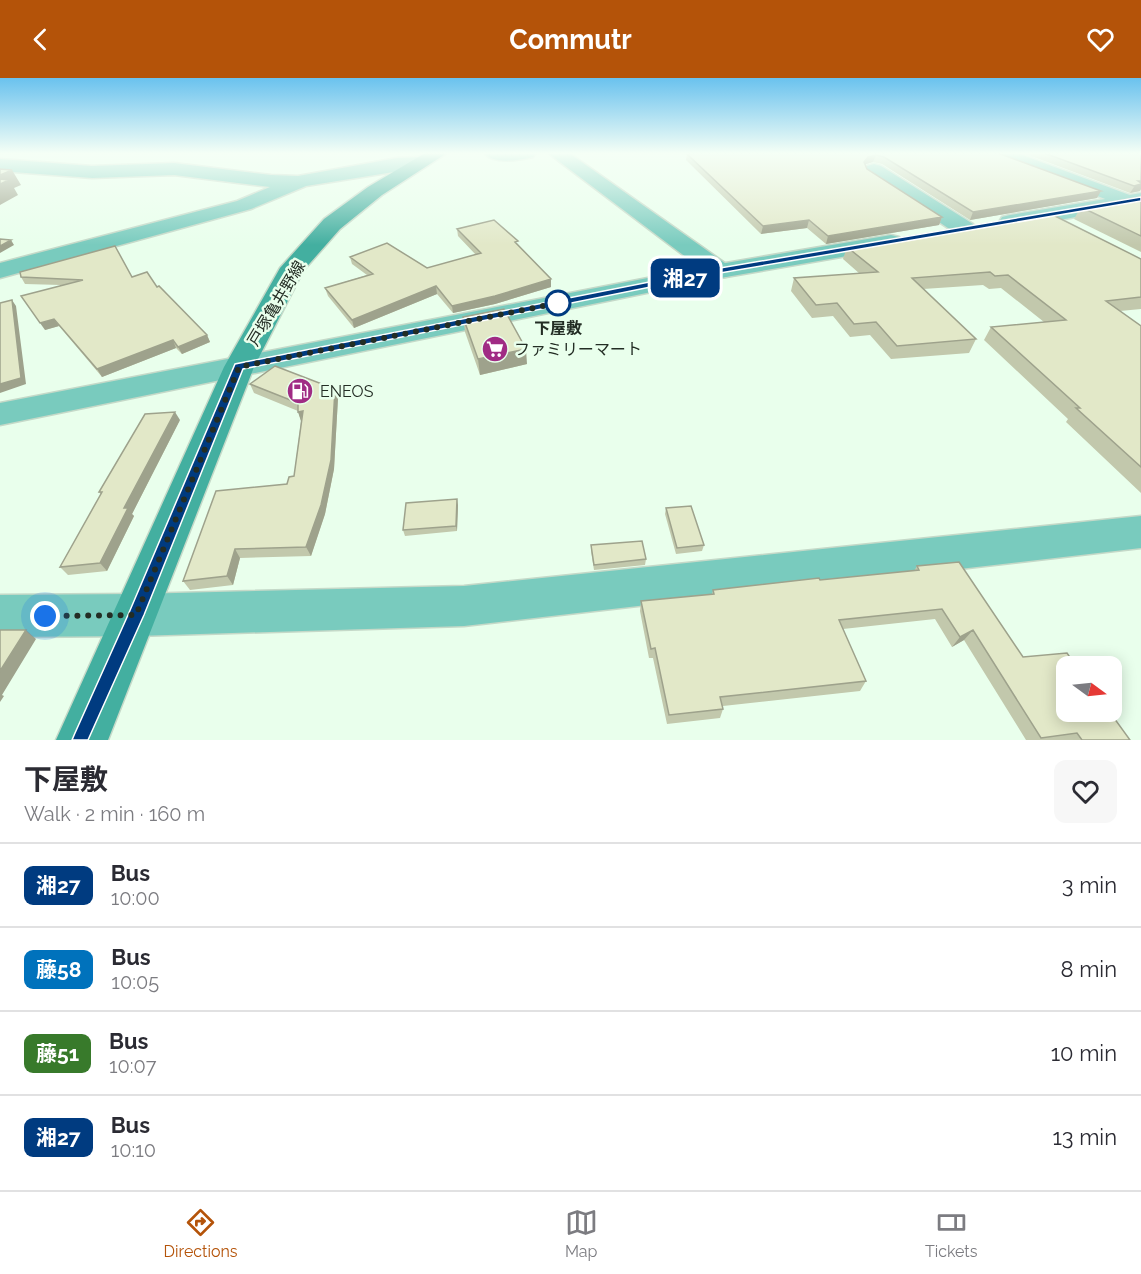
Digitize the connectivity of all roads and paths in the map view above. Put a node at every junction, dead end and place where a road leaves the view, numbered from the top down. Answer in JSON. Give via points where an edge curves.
{"nodes":[{"id":1,"x":294,"y":184,"type":"edge"},
{"id":2,"x":386,"y":184,"type":"edge"},
{"id":3,"x":600,"y":184,"type":"edge"},
{"id":4,"x":895,"y":184,"type":"edge"},
{"id":5,"x":1088,"y":184,"type":"edge"},
{"id":6,"x":1134,"y":200,"type":"edge"},
{"id":7,"x":1049,"y":216,"type":"junction"},
{"id":8,"x":965,"y":229,"type":"junction"},
{"id":9,"x":1080,"y":232,"type":"edge"},
{"id":10,"x":0,"y":271,"type":"edge"},
{"id":11,"x":720,"y":271,"type":"junction"},
{"id":12,"x":239,"y":367,"type":"junction"},
{"id":13,"x":0,"y":414,"type":"edge"},
{"id":14,"x":1141,"y":532,"type":"edge"},
{"id":15,"x":136,"y":615,"type":"junction"},
{"id":16,"x":0,"y":616,"type":"edge"},
{"id":17,"x":82,"y":740,"type":"edge"}],
"edges":[{"from":1,"to":10,"type":"street","via":[[244,205]]},
{"from":2,"to":12,"type":"main road","name":"戸塚亀井野線","via":[[332,224],[292,268]]},
{"from":3,"to":11,"type":"street"},
{"from":4,"to":8,"type":"street"},
{"from":5,"to":6,"type":"street"},
{"from":6,"to":7,"type":"street"},
{"from":7,"to":8,"type":"street"},
{"from":7,"to":9,"type":"street"},
{"from":8,"to":11,"type":"street"},
{"from":11,"to":12,"type":"street"},
{"from":12,"to":13,"type":"street"},
{"from":12,"to":15,"type":"main road","name":"戸塚亀井野線"},
{"from":14,"to":15,"type":"street","via":[[464,606]]},
{"from":15,"to":16,"type":"street"},
{"from":15,"to":17,"type":"main road","name":"戸塚亀井野線"}]}
